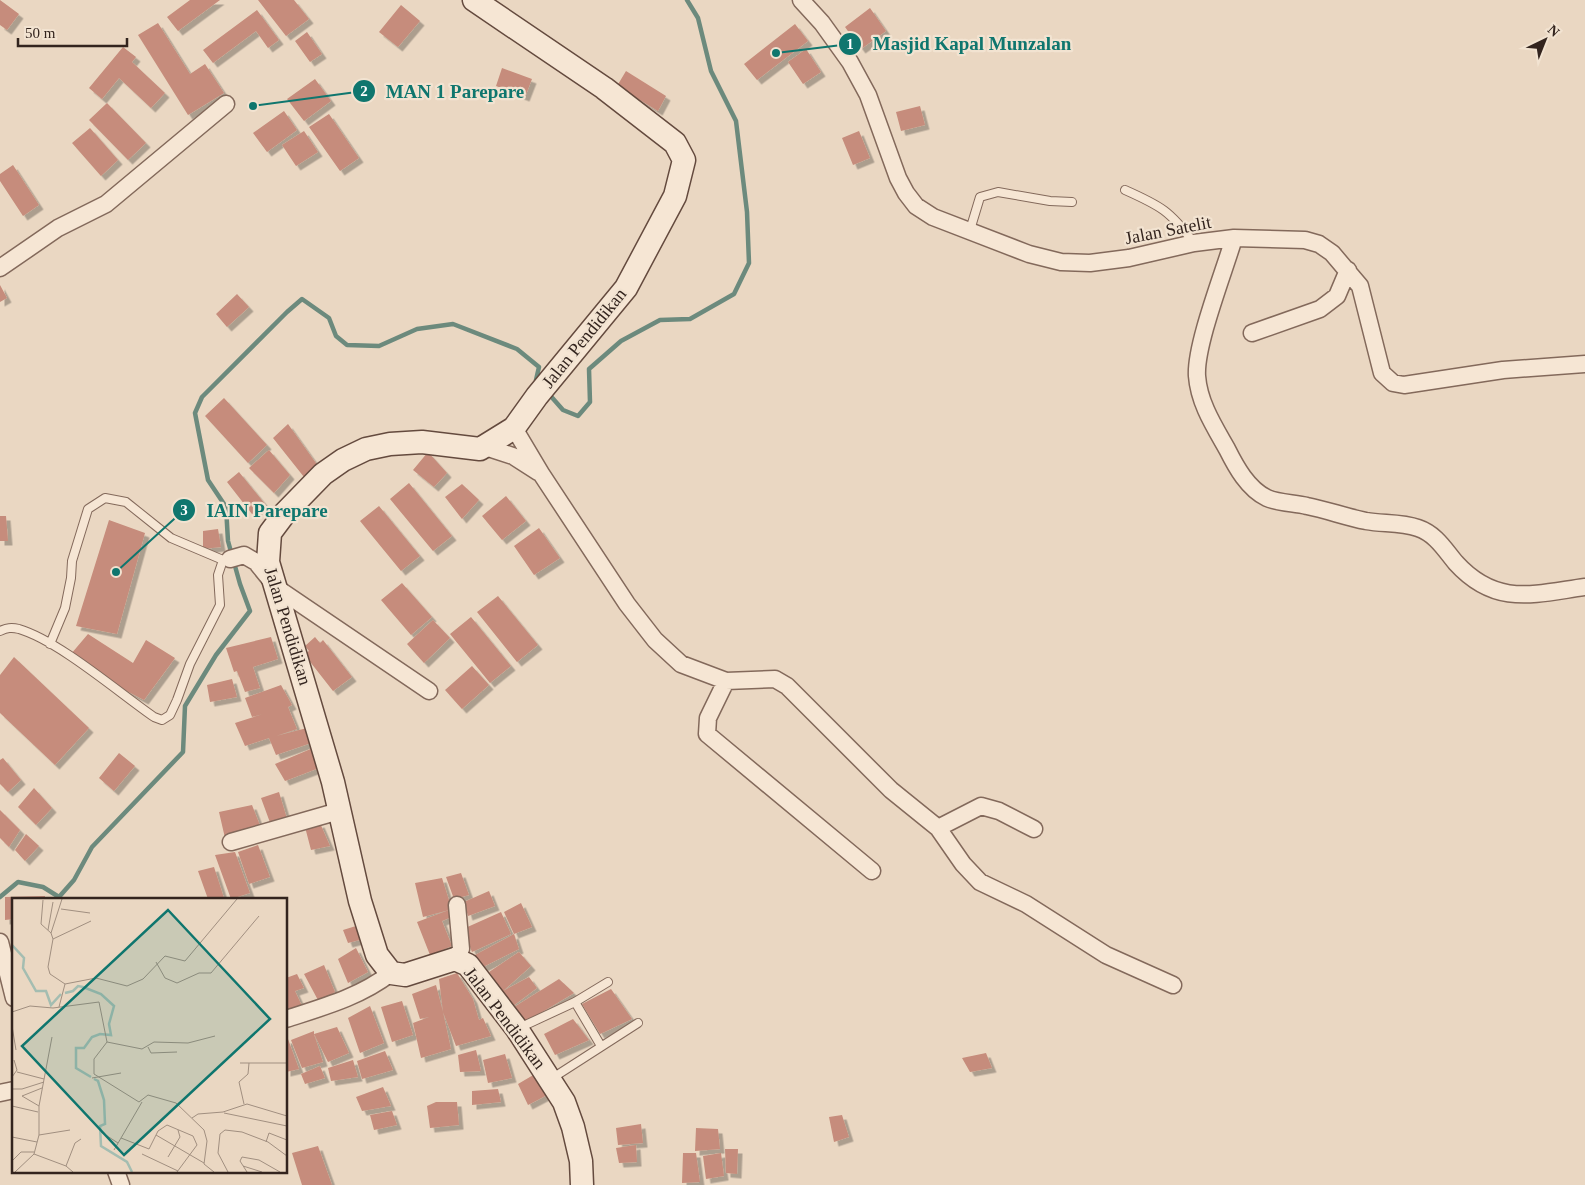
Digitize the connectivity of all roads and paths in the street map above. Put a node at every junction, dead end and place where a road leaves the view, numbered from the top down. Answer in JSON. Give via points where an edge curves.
{"nodes":[{"id":1,"x":474,"y":0,"type":"edge"},
{"id":2,"x":802,"y":0,"type":"edge"},
{"id":3,"x":226,"y":104,"type":"dead end"},
{"id":4,"x":1125,"y":190,"type":"dead end"},
{"id":5,"x":1072,"y":202,"type":"dead end"},
{"id":6,"x":970,"y":230,"type":"junction"},
{"id":7,"x":1234,"y":238,"type":"junction"},
{"id":8,"x":1194,"y":243,"type":"junction"},
{"id":9,"x":0,"y":268,"type":"edge"},
{"id":10,"x":1348,"y":270,"type":"junction"},
{"id":11,"x":1252,"y":333,"type":"dead end"},
{"id":12,"x":1585,"y":364,"type":"edge"},
{"id":13,"x":514,"y":428,"type":"junction"},
{"id":14,"x":485,"y":447,"type":"junction"},
{"id":15,"x":542,"y":475,"type":"junction"},
{"id":16,"x":232,"y":558,"type":"junction"},
{"id":17,"x":1585,"y":587,"type":"edge"},
{"id":18,"x":277,"y":588,"type":"junction"},
{"id":19,"x":0,"y":631,"type":"edge"},
{"id":20,"x":50,"y":644,"type":"junction"},
{"id":21,"x":726,"y":681,"type":"junction"},
{"id":22,"x":429,"y":691,"type":"dead end"},
{"id":23,"x":339,"y":811,"type":"junction"},
{"id":24,"x":938,"y":828,"type":"junction"},
{"id":25,"x":1034,"y":829,"type":"dead end"},
{"id":26,"x":231,"y":842,"type":"dead end"},
{"id":27,"x":872,"y":871,"type":"dead end"},
{"id":28,"x":457,"y":905,"type":"dead end"},
{"id":29,"x":0,"y":942,"type":"edge"},
{"id":30,"x":456,"y":959,"type":"junction"},
{"id":31,"x":391,"y":973,"type":"junction"},
{"id":32,"x":608,"y":982,"type":"dead end"},
{"id":33,"x":1173,"y":985,"type":"dead end"},
{"id":34,"x":12,"y":990,"type":"edge"},
{"id":35,"x":575,"y":1002,"type":"junction"},
{"id":36,"x":288,"y":1018,"type":"edge"},
{"id":37,"x":638,"y":1023,"type":"dead end"},
{"id":38,"x":517,"y":1029,"type":"junction"},
{"id":39,"x":601,"y":1046,"type":"junction"},
{"id":40,"x":551,"y":1079,"type":"junction"},
{"id":41,"x":116,"y":1172,"type":"edge"},
{"id":42,"x":121,"y":1185,"type":"edge"},
{"id":43,"x":582,"y":1185,"type":"edge"}],
"edges":[{"from":1,"to":13,"type":"street","name":"Jalan Pendidikan","via":[[604,88],[675,144],[684,160],[675,196],[626,288],[552,376]]},
{"from":2,"to":6,"type":"street","name":"Jalan Satelit","via":[[838,46],[863,87],[906,193],[916,206],[933,217]]},
{"from":3,"to":9,"type":"street","via":[[106,204],[58,228]]},
{"from":4,"to":8,"type":"lane","via":[[1156,204],[1174,217]]},
{"from":5,"to":6,"type":"lane","via":[[992,192],[980,197]]},
{"from":6,"to":8,"type":"street","name":"Jalan Satelit","via":[[1029,254],[1061,262],[1090,263],[1129,258]]},
{"from":7,"to":8,"type":"street","name":"Jalan Satelit"},
{"from":7,"to":10,"type":"street","name":"Jalan Satelit","via":[[1305,240],[1332,253]]},
{"from":7,"to":17,"type":"street","via":[[1205,332],[1197,377],[1207,413],[1240,473],[1257,492],[1268,499],[1366,521],[1420,528],[1430,534],[1472,578],[1493,591],[1515,596]]},
{"from":10,"to":11,"type":"street","via":[[1337,296],[1320,309]]},
{"from":10,"to":12,"type":"street","name":"Jalan Satelit","via":[[1360,286],[1382,373],[1393,382],[1412,384],[1503,370]]},
{"from":13,"to":14,"type":"street","name":"Jalan Pendidikan"},
{"from":13,"to":15,"type":"street"},
{"from":14,"to":15,"type":"street","via":[[512,456]]},
{"from":14,"to":18,"type":"street","name":"Jalan Pendidikan","via":[[422,442],[390,444],[366,449],[329,469],[285,513],[270,533],[268,562]]},
{"from":15,"to":21,"type":"street","via":[[627,604],[655,640],[681,664]]},
{"from":16,"to":18,"type":"street","via":[[256,562]]},
{"from":16,"to":20,"type":"lane","via":[[171,538],[126,502],[105,498],[88,509],[72,561],[65,608]]},
{"from":16,"to":20,"type":"lane","via":[[218,575],[220,606],[190,664],[170,715],[162,720]]},
{"from":18,"to":22,"type":"street"},
{"from":18,"to":23,"type":"street","name":"Jalan Pendidikan"},
{"from":19,"to":20,"type":"lane","via":[[18,628]]},
{"from":21,"to":24,"type":"street","via":[[775,679],[787,686],[891,790]]},
{"from":21,"to":27,"type":"street","via":[[708,718],[707,734]]},
{"from":23,"to":26,"type":"street"},
{"from":23,"to":31,"type":"street","name":"Jalan Pendidikan","via":[[376,955]]},
{"from":24,"to":25,"type":"street","via":[[981,806],[999,811]]},
{"from":24,"to":33,"type":"street","via":[[980,882],[1026,904],[1106,954]]},
{"from":28,"to":30,"type":"street","via":[[461,949]]},
{"from":29,"to":34,"type":"street"},
{"from":30,"to":31,"type":"street","name":"Jalan Pendidikan","via":[[404,976]]},
{"from":30,"to":38,"type":"street","name":"Jalan Pendidikan","via":[[468,965]]},
{"from":31,"to":36,"type":"street","via":[[363,992]]},
{"from":32,"to":35,"type":"lane"},
{"from":35,"to":38,"type":"lane"},
{"from":35,"to":39,"type":"lane"},
{"from":37,"to":39,"type":"lane"},
{"from":38,"to":40,"type":"street","name":"Jalan Pendidikan"},
{"from":39,"to":40,"type":"lane"},
{"from":40,"to":43,"type":"street","name":"Jalan Pendidikan","via":[[573,1127],[581,1161]]},
{"from":41,"to":42,"type":"street"}]}
